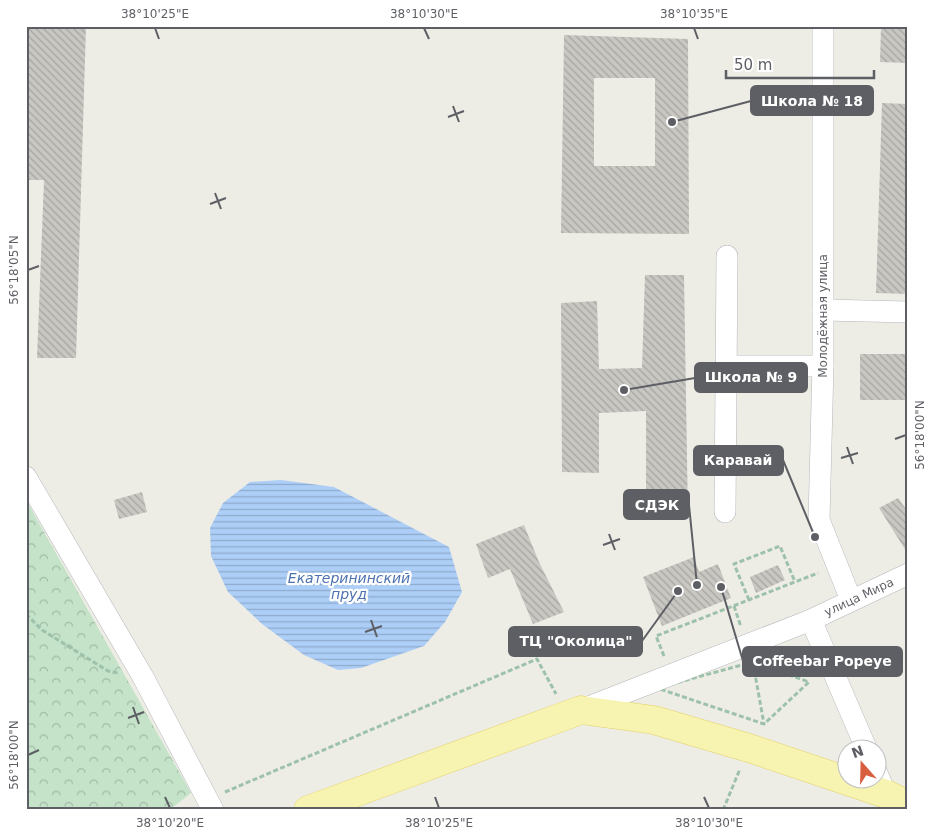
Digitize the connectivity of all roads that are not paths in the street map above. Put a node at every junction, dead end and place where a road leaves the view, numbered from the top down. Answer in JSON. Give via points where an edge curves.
{"nodes":[{"id":1,"x":823,"y":26,"type":"edge"},
{"id":2,"x":727,"y":256,"type":"dead end"},
{"id":3,"x":823,"y":310,"type":"junction"},
{"id":4,"x":908,"y":312,"type":"edge"},
{"id":5,"x":726,"y":366,"type":"junction"},
{"id":6,"x":823,"y":366,"type":"junction"},
{"id":7,"x":26,"y":477,"type":"edge"},
{"id":8,"x":725,"y":512,"type":"dead end"},
{"id":9,"x":908,"y":574,"type":"edge"},
{"id":10,"x":851,"y":600,"type":"junction"},
{"id":11,"x":811,"y":620,"type":"junction"},
{"id":12,"x":570,"y":704,"type":"junction"},
{"id":13,"x":862,"y":738,"type":"edge"},
{"id":14,"x":891,"y":795,"type":"edge"},
{"id":15,"x":353,"y":802,"type":"edge"},
{"id":16,"x":210,"y":805,"type":"edge"},
{"id":17,"x":308,"y":810,"type":"edge"}],
"edges":[{"from":1,"to":3,"type":"street","name":"Молодёжная улица"},
{"from":2,"to":5,"type":"street"},
{"from":3,"to":4,"type":"street"},
{"from":3,"to":6,"type":"street","name":"Молодёжная улица"},
{"from":5,"to":6,"type":"street"},
{"from":5,"to":8,"type":"street"},
{"from":6,"to":10,"type":"street","name":"Молодёжная улица","via":[[819,520]]},
{"from":7,"to":16,"type":"street","via":[[143,677]]},
{"from":9,"to":10,"type":"street","name":"улица Мира"},
{"from":10,"to":11,"type":"street","name":"улица Мира"},
{"from":11,"to":12,"type":"street","name":"улица Мира"},
{"from":11,"to":13,"type":"street"},
{"from":12,"to":14,"type":"main road","via":[[654,720]]},
{"from":12,"to":15,"type":"main road"},
{"from":15,"to":17,"type":"main road"}]}
